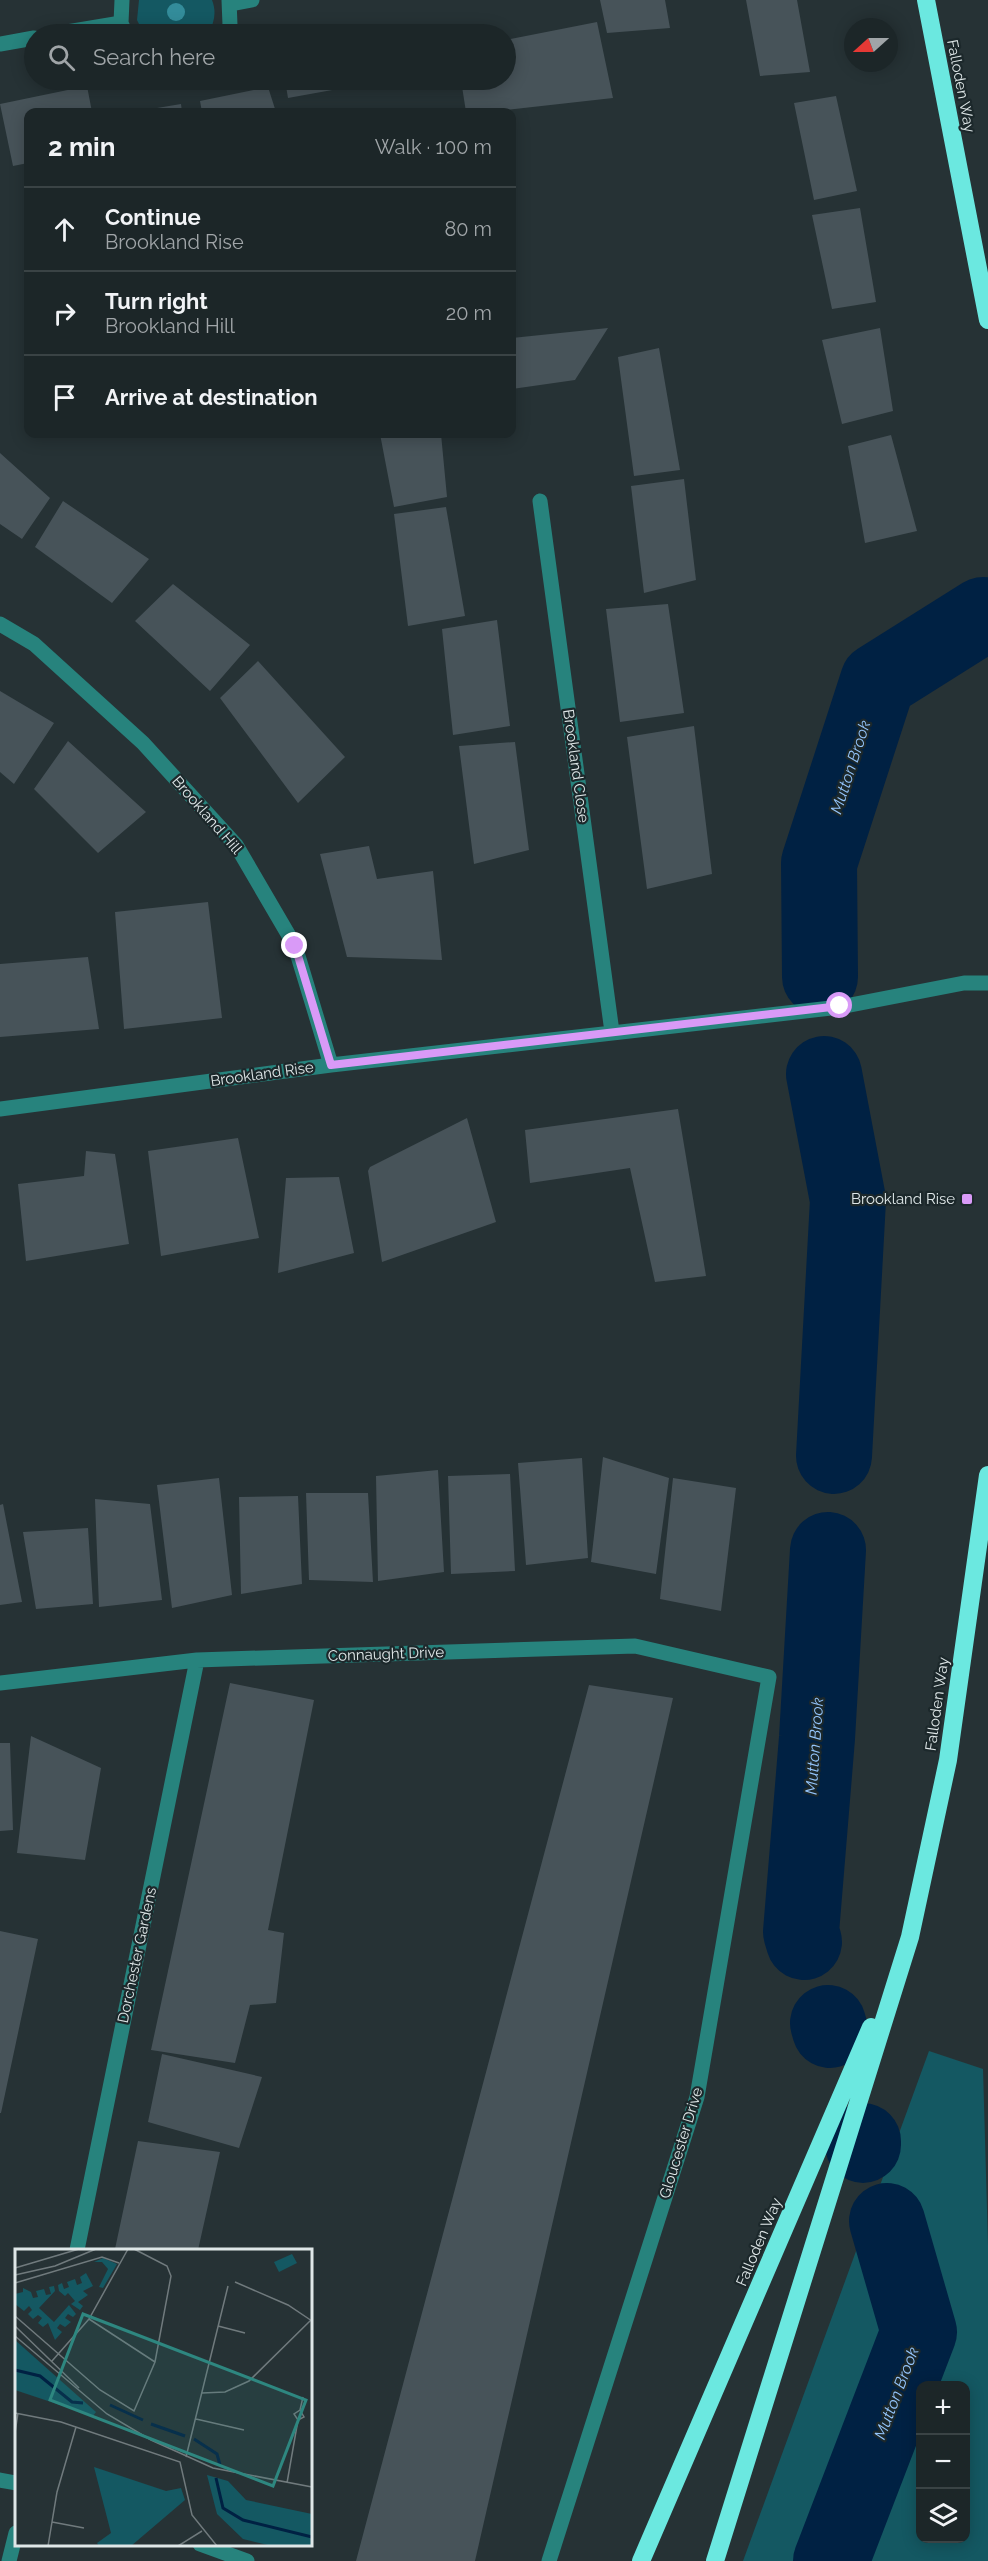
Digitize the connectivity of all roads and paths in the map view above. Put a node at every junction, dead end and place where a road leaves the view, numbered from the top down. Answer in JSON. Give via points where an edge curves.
{"nodes":[{"id":1,"x":122,"y":0,"type":"edge"},
{"id":2,"x":252,"y":0,"type":"edge"},
{"id":3,"x":926,"y":0,"type":"edge"},
{"id":4,"x":230,"y":2,"type":"edge"},
{"id":5,"x":124,"y":24,"type":"edge"},
{"id":6,"x":230,"y":24,"type":"edge"},
{"id":7,"x":24,"y":40,"type":"edge"},
{"id":8,"x":0,"y":44,"type":"edge"},
{"id":9,"x":988,"y":320,"type":"edge"},
{"id":10,"x":540,"y":501,"type":"dead end"},
{"id":11,"x":0,"y":624,"type":"edge"},
{"id":12,"x":988,"y":983,"type":"edge"},
{"id":13,"x":612,"y":1032,"type":"junction"},
{"id":14,"x":331,"y":1065,"type":"junction"},
{"id":15,"x":0,"y":1109,"type":"edge"},
{"id":16,"x":988,"y":1474,"type":"edge"},
{"id":17,"x":986,"y":1501,"type":"edge"},
{"id":18,"x":197,"y":1660,"type":"junction"},
{"id":19,"x":769,"y":1677,"type":"joint"},
{"id":20,"x":0,"y":1683,"type":"edge"},
{"id":21,"x":910,"y":1937,"type":"junction"},
{"id":22,"x":77,"y":2249,"type":"edge"},
{"id":23,"x":0,"y":2480,"type":"edge"},
{"id":24,"x":15,"y":2482,"type":"edge"},
{"id":25,"x":15,"y":2537,"type":"edge"},
{"id":26,"x":206,"y":2546,"type":"edge"},
{"id":27,"x":9,"y":2561,"type":"edge"},
{"id":28,"x":247,"y":2561,"type":"edge"},
{"id":29,"x":549,"y":2561,"type":"edge"},
{"id":30,"x":641,"y":2561,"type":"edge"},
{"id":31,"x":715,"y":2561,"type":"edge"}],
"edges":[{"from":1,"to":5,"type":"street"},
{"from":2,"to":4,"type":"street"},
{"from":3,"to":9,"type":"highway","name":"Falloden Way"},
{"from":4,"to":6,"type":"street"},
{"from":7,"to":8,"type":"street"},
{"from":10,"to":13,"type":"street","name":"Brookland Close"},
{"from":11,"to":14,"type":"street","name":"Brookland Hill","via":[[34,645],[143,743],[236,845],[295,946]]},
{"from":12,"to":13,"type":"street","name":"Brookland Rise","via":[[964,983],[840,1006]]},
{"from":13,"to":14,"type":"street","name":"Brookland Rise"},
{"from":14,"to":15,"type":"street","name":"Brookland Rise"},
{"from":16,"to":17,"type":"highway","name":"Falloden Way"},
{"from":17,"to":21,"type":"highway","name":"Falloden Way","via":[[948,1760]]},
{"from":18,"to":19,"type":"street","name":"Connaught Drive","via":[[635,1646]]},
{"from":18,"to":20,"type":"street","name":"Connaught Drive"},
{"from":18,"to":22,"type":"street","name":"Dorchester Gardens"},
{"from":19,"to":29,"type":"street","name":"Gloucester Drive","via":[[697,2097]]},
{"from":21,"to":30,"type":"highway","name":"Falloden Way"},
{"from":21,"to":31,"type":"highway","name":"Falloden Way"},
{"from":23,"to":24,"type":"street"},
{"from":25,"to":27,"type":"street"},
{"from":26,"to":28,"type":"street"}]}
